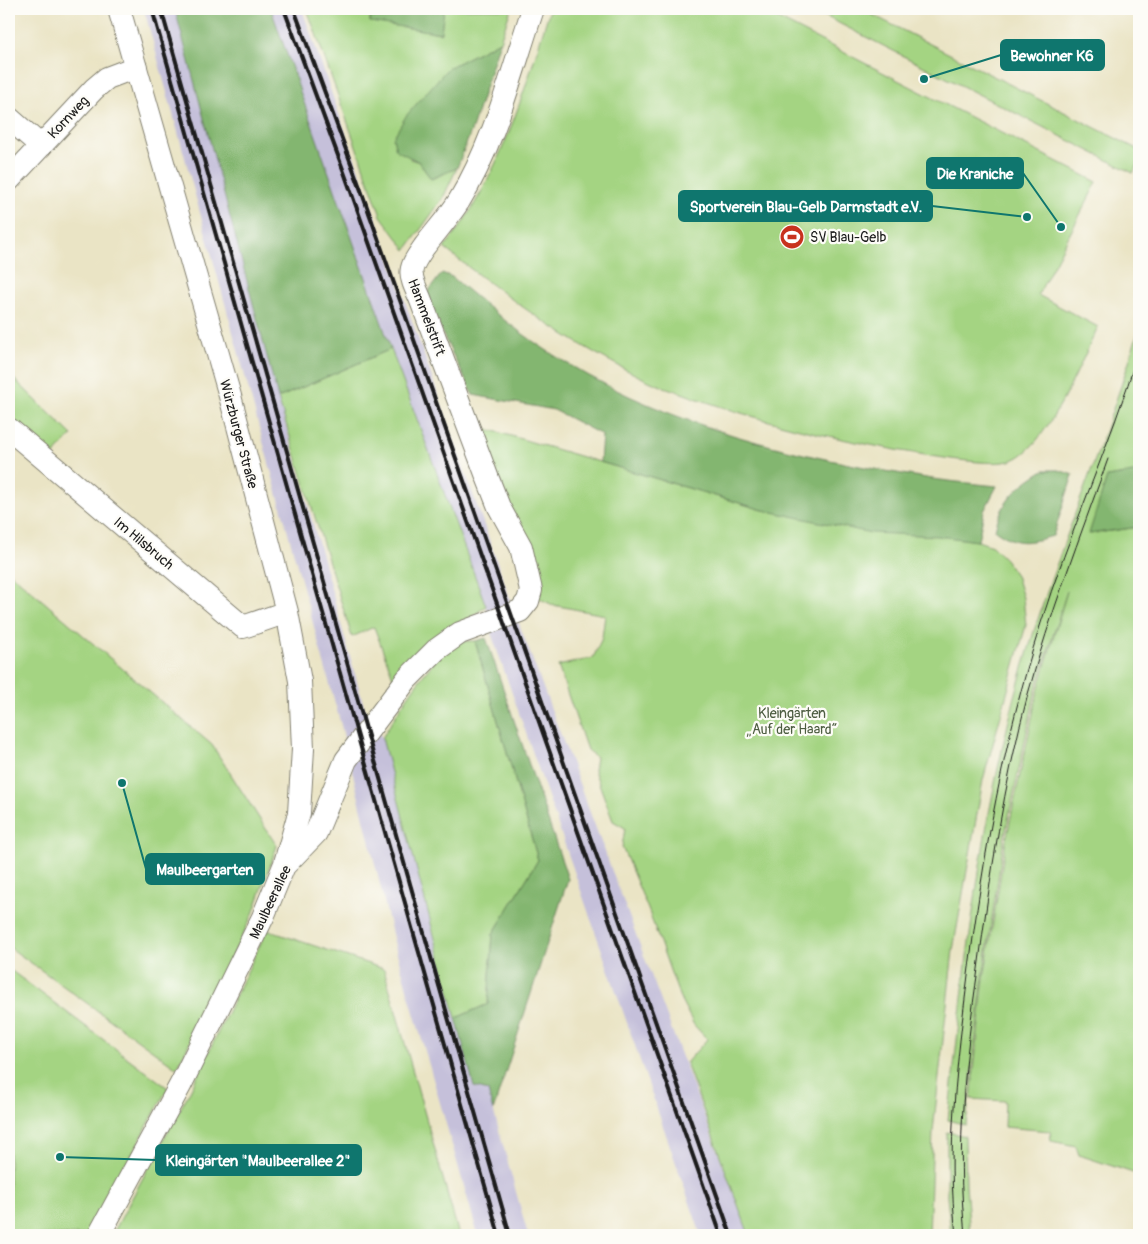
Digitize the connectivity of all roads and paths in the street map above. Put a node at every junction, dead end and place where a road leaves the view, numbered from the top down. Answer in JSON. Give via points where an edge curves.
{"nodes":[{"id":1,"x":119,"y":9,"type":"edge"},
{"id":2,"x":533,"y":9,"type":"edge"},
{"id":3,"x":136,"y":67,"type":"junction"},
{"id":4,"x":9,"y":118,"type":"edge"},
{"id":5,"x":41,"y":146,"type":"junction"},
{"id":6,"x":9,"y":180,"type":"edge"},
{"id":7,"x":9,"y":429,"type":"edge"},
{"id":8,"x":525,"y":607,"type":"joint"},
{"id":9,"x":287,"y":612,"type":"junction"},
{"id":10,"x":284,"y":866,"type":"junction"},
{"id":11,"x":99,"y":1235,"type":"edge"}],
"edges":[{"from":1,"to":3,"type":"street","name":"Würzburger Straße"},
{"from":2,"to":8,"type":"street","name":"Hammelstrift","via":[[494,128],[477,168],[410,271],[499,507],[521,547],[531,590]]},
{"from":3,"to":5,"type":"street","name":"Kornweg","via":[[107,78]]},
{"from":3,"to":9,"type":"street","name":"Würzburger Straße","via":[[230,396]]},
{"from":4,"to":5,"type":"street"},
{"from":5,"to":6,"type":"street","name":"Kornweg"},
{"from":7,"to":9,"type":"street","name":"Im Hilsbruch","via":[[243,628]]},
{"from":8,"to":10,"type":"street","name":"Maulbeerallee","via":[[460,633],[436,650],[407,679],[346,760],[316,833]]},
{"from":9,"to":10,"type":"street","name":"Würzburger Straße","via":[[300,681],[303,749],[299,813]]},
{"from":10,"to":11,"type":"street","name":"Maulbeerallee","via":[[263,917],[186,1075]]}]}
